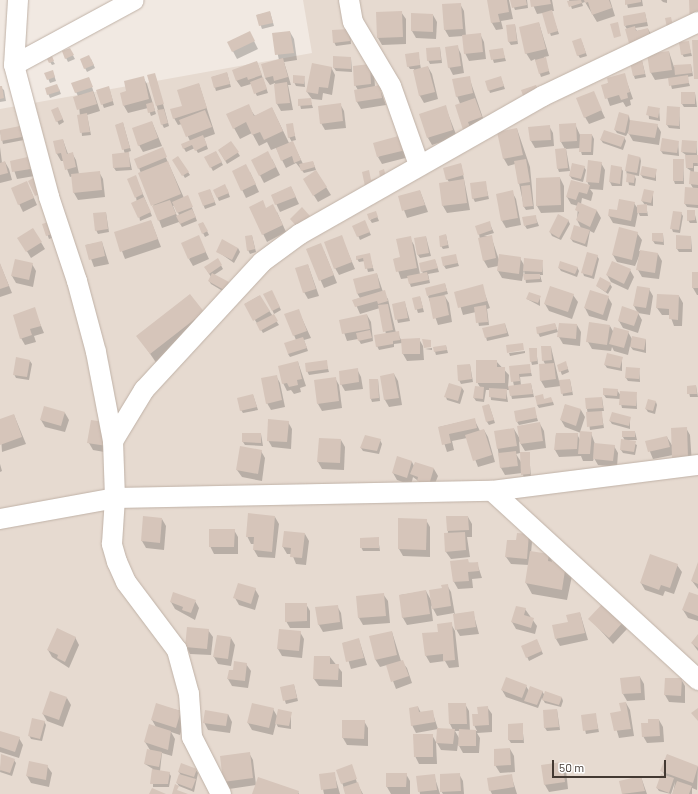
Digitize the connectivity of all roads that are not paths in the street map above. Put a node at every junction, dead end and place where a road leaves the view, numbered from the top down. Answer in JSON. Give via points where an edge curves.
{"nodes":[{"id":1,"x":18,"y":0,"type":"edge"},
{"id":2,"x":134,"y":0,"type":"edge"},
{"id":3,"x":349,"y":0,"type":"edge"},
{"id":4,"x":698,"y":22,"type":"edge"},
{"id":5,"x":14,"y":65,"type":"junction"},
{"id":6,"x":419,"y":165,"type":"junction"},
{"id":7,"x":113,"y":441,"type":"junction"},
{"id":8,"x":698,"y":465,"type":"edge"},
{"id":9,"x":492,"y":491,"type":"junction"},
{"id":10,"x":115,"y":498,"type":"junction"},
{"id":11,"x":0,"y":519,"type":"edge"},
{"id":12,"x":698,"y":680,"type":"edge"},
{"id":13,"x":221,"y":794,"type":"edge"}],
"edges":[{"from":1,"to":5,"type":"street"},
{"from":2,"to":5,"type":"street"},
{"from":3,"to":6,"type":"street","via":[[353,22],[391,86]]},
{"from":4,"to":6,"type":"street","via":[[543,96]]},
{"from":5,"to":7,"type":"street","via":[[49,197],[77,282],[96,352]]},
{"from":6,"to":7,"type":"street","via":[[373,194],[300,234],[262,262],[144,390]]},
{"from":7,"to":10,"type":"street"},
{"from":8,"to":9,"type":"street"},
{"from":9,"to":10,"type":"street"},
{"from":9,"to":12,"type":"street"},
{"from":10,"to":11,"type":"street"},
{"from":10,"to":13,"type":"street","via":[[112,544],[117,562],[126,582],[177,650],[189,694],[192,737]]}]}
